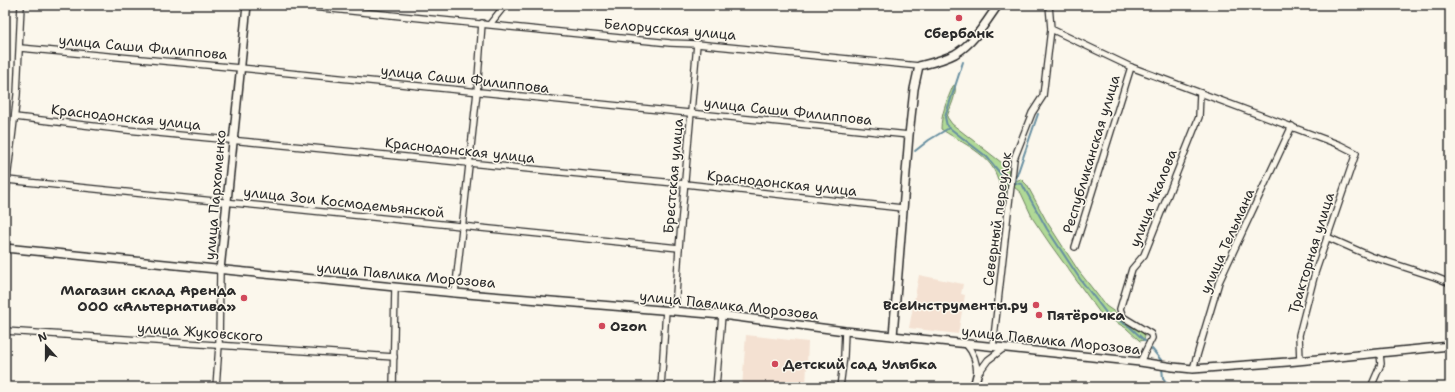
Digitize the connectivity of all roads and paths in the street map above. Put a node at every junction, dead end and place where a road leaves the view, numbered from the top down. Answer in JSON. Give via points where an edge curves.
{"nodes":[{"id":1,"x":21,"y":5,"type":"edge"},
{"id":2,"x":247,"y":5,"type":"edge"},
{"id":3,"x":292,"y":5,"type":"edge"},
{"id":4,"x":505,"y":5,"type":"edge"},
{"id":5,"x":998,"y":5,"type":"edge"},
{"id":6,"x":1049,"y":5,"type":"edge"},
{"id":7,"x":482,"y":23,"type":"junction"},
{"id":8,"x":490,"y":24,"type":"junction"},
{"id":9,"x":1050,"y":29,"type":"junction"},
{"id":10,"x":697,"y":44,"type":"junction"},
{"id":11,"x":20,"y":48,"type":"junction"},
{"id":12,"x":920,"y":66,"type":"junction"},
{"id":13,"x":1131,"y":67,"type":"junction"},
{"id":14,"x":240,"y":68,"type":"junction"},
{"id":15,"x":477,"y":92,"type":"junction"},
{"id":16,"x":1200,"y":93,"type":"junction"},
{"id":17,"x":691,"y":114,"type":"junction"},
{"id":18,"x":15,"y":117,"type":"junction"},
{"id":19,"x":1292,"y":126,"type":"junction"},
{"id":20,"x":909,"y":135,"type":"junction"},
{"id":21,"x":233,"y":139,"type":"junction"},
{"id":22,"x":469,"y":162,"type":"junction"},
{"id":23,"x":7,"y":180,"type":"junction"},
{"id":24,"x":685,"y":184,"type":"junction"},
{"id":25,"x":227,"y":202,"type":"junction"},
{"id":26,"x":5,"y":207,"type":"edge"},
{"id":27,"x":902,"y":208,"type":"junction"},
{"id":28,"x":462,"y":226,"type":"junction"},
{"id":29,"x":1327,"y":237,"type":"junction"},
{"id":30,"x":5,"y":248,"type":"edge"},
{"id":31,"x":679,"y":248,"type":"junction"},
{"id":32,"x":1075,"y":248,"type":"dead end"},
{"id":33,"x":220,"y":270,"type":"junction"},
{"id":34,"x":1450,"y":283,"type":"edge"},
{"id":35,"x":395,"y":287,"type":"junction"},
{"id":36,"x":455,"y":293,"type":"junction"},
{"id":37,"x":666,"y":310,"type":"junction"},
{"id":38,"x":675,"y":311,"type":"junction"},
{"id":39,"x":722,"y":315,"type":"junction"},
{"id":40,"x":846,"y":331,"type":"junction"},
{"id":41,"x":5,"y":332,"type":"edge"},
{"id":42,"x":893,"y":336,"type":"junction"},
{"id":43,"x":966,"y":344,"type":"junction"},
{"id":44,"x":219,"y":345,"type":"junction"},
{"id":45,"x":993,"y":346,"type":"junction"},
{"id":46,"x":1450,"y":346,"type":"edge"},
{"id":47,"x":1004,"y":348,"type":"junction"},
{"id":48,"x":1380,"y":354,"type":"junction"},
{"id":49,"x":394,"y":357,"type":"junction"},
{"id":50,"x":1300,"y":361,"type":"junction"},
{"id":51,"x":1140,"y":362,"type":"junction"},
{"id":52,"x":1194,"y":369,"type":"junction"},
{"id":53,"x":977,"y":375,"type":"junction"},
{"id":54,"x":216,"y":387,"type":"edge"},
{"id":55,"x":393,"y":387,"type":"edge"},
{"id":56,"x":661,"y":387,"type":"edge"},
{"id":57,"x":716,"y":387,"type":"edge"},
{"id":58,"x":840,"y":387,"type":"edge"},
{"id":59,"x":974,"y":387,"type":"edge"},
{"id":60,"x":1370,"y":387,"type":"edge"}],
"edges":[{"from":1,"to":11,"type":"street"},
{"from":2,"to":14,"type":"street","name":"улица Пархоменко"},
{"from":3,"to":7,"type":"street","name":"Белорусская улица"},
{"from":4,"to":8,"type":"street"},
{"from":5,"to":12,"type":"street","name":"Белорусская улица","via":[[965,46],[951,56]]},
{"from":6,"to":9,"type":"street","name":"Северный переулок"},
{"from":7,"to":8,"type":"street","name":"Белорусская улица"},
{"from":7,"to":15,"type":"street"},
{"from":8,"to":10,"type":"street","name":"Белорусская улица"},
{"from":9,"to":13,"type":"street"},
{"from":9,"to":45,"type":"street","name":"Северный переулок","via":[[1043,96],[1032,113],[1014,159]]},
{"from":10,"to":12,"type":"street","name":"Белорусская улица"},
{"from":10,"to":17,"type":"street","name":"Брестская улица"},
{"from":11,"to":14,"type":"street","name":"улица Саши Филиппова"},
{"from":11,"to":18,"type":"street"},
{"from":12,"to":20,"type":"street","via":[[914,89]]},
{"from":13,"to":16,"type":"street"},
{"from":13,"to":32,"type":"street","name":"Республиканская улица"},
{"from":14,"to":15,"type":"street","name":"улица Саши Филиппова"},
{"from":14,"to":21,"type":"street","name":"улица Пархоменко"},
{"from":15,"to":17,"type":"street","name":"улица Саши Филиппова"},
{"from":15,"to":22,"type":"street"},
{"from":16,"to":19,"type":"street"},
{"from":16,"to":51,"type":"street","name":"улица Чкалова","via":[[1199,117],[1144,255],[1132,269],[1120,309],[1123,317],[1151,334],[1152,338]]},
{"from":17,"to":20,"type":"street","name":"улица Саши Филиппова"},
{"from":17,"to":24,"type":"street","name":"Брестская улица"},
{"from":18,"to":21,"type":"street","name":"Краснодонская улица"},
{"from":18,"to":23,"type":"street"},
{"from":19,"to":29,"type":"street","name":"Тракторная улица","via":[[1340,144],[1356,153]]},
{"from":19,"to":52,"type":"street","name":"улица Тельмана","via":[[1219,282]]},
{"from":20,"to":27,"type":"street"},
{"from":21,"to":22,"type":"street","name":"Краснодонская улица"},
{"from":21,"to":25,"type":"street","name":"улица Пархоменко"},
{"from":22,"to":24,"type":"street","name":"Краснодонская улица"},
{"from":22,"to":28,"type":"street"},
{"from":23,"to":25,"type":"street","name":"улица Зои Космодемьянской"},
{"from":23,"to":26,"type":"street"},
{"from":24,"to":27,"type":"street","name":"Краснодонская улица"},
{"from":24,"to":31,"type":"street","name":"Брестская улица"},
{"from":25,"to":28,"type":"street","name":"улица Зои Космодемьянской"},
{"from":25,"to":33,"type":"street","name":"улица Пархоменко"},
{"from":27,"to":42,"type":"street"},
{"from":28,"to":31,"type":"street","name":"улица Зои Космодемьянской"},
{"from":28,"to":36,"type":"street"},
{"from":29,"to":34,"type":"street","via":[[1370,256]]},
{"from":29,"to":50,"type":"street","name":"Тракторная улица","via":[[1299,335]]},
{"from":30,"to":33,"type":"street","name":"улица Павлика Морозова"},
{"from":31,"to":38,"type":"street","name":"Брестская улица"},
{"from":33,"to":35,"type":"street","name":"улица Павлика Морозова"},
{"from":33,"to":44,"type":"street","name":"улица Пархоменко"},
{"from":35,"to":36,"type":"street","name":"улица Павлика Морозова"},
{"from":35,"to":49,"type":"street"},
{"from":36,"to":37,"type":"street","name":"улица Павлика Морозова"},
{"from":37,"to":38,"type":"street","name":"улица Павлика Морозова"},
{"from":37,"to":56,"type":"street"},
{"from":38,"to":39,"type":"street","name":"улица Павлика Морозова"},
{"from":39,"to":40,"type":"street","name":"улица Павлика Морозова"},
{"from":39,"to":57,"type":"street"},
{"from":40,"to":42,"type":"street","name":"улица Павлика Морозова"},
{"from":40,"to":58,"type":"street"},
{"from":41,"to":44,"type":"street","name":"улица Жуковского"},
{"from":42,"to":43,"type":"street","name":"улица Павлика Морозова"},
{"from":43,"to":45,"type":"street","name":"улица Павлика Морозова"},
{"from":43,"to":53,"type":"street","via":[[975,359]]},
{"from":44,"to":49,"type":"street","name":"улица Жуковского"},
{"from":44,"to":54,"type":"street","name":"улица Пархоменко"},
{"from":45,"to":47,"type":"street","name":"улица Павлика Морозова"},
{"from":46,"to":48,"type":"street","name":"улица Павлика Морозова"},
{"from":47,"to":51,"type":"street","name":"улица Павлика Морозова"},
{"from":47,"to":53,"type":"street","via":[[988,360]]},
{"from":48,"to":50,"type":"street","name":"улица Павлика Морозова"},
{"from":48,"to":60,"type":"street","via":[[1381,364]]},
{"from":49,"to":55,"type":"street"},
{"from":50,"to":52,"type":"street","name":"улица Павлика Морозова"},
{"from":51,"to":52,"type":"street","name":"улица Павлика Морозова"},
{"from":53,"to":59,"type":"street"}]}
